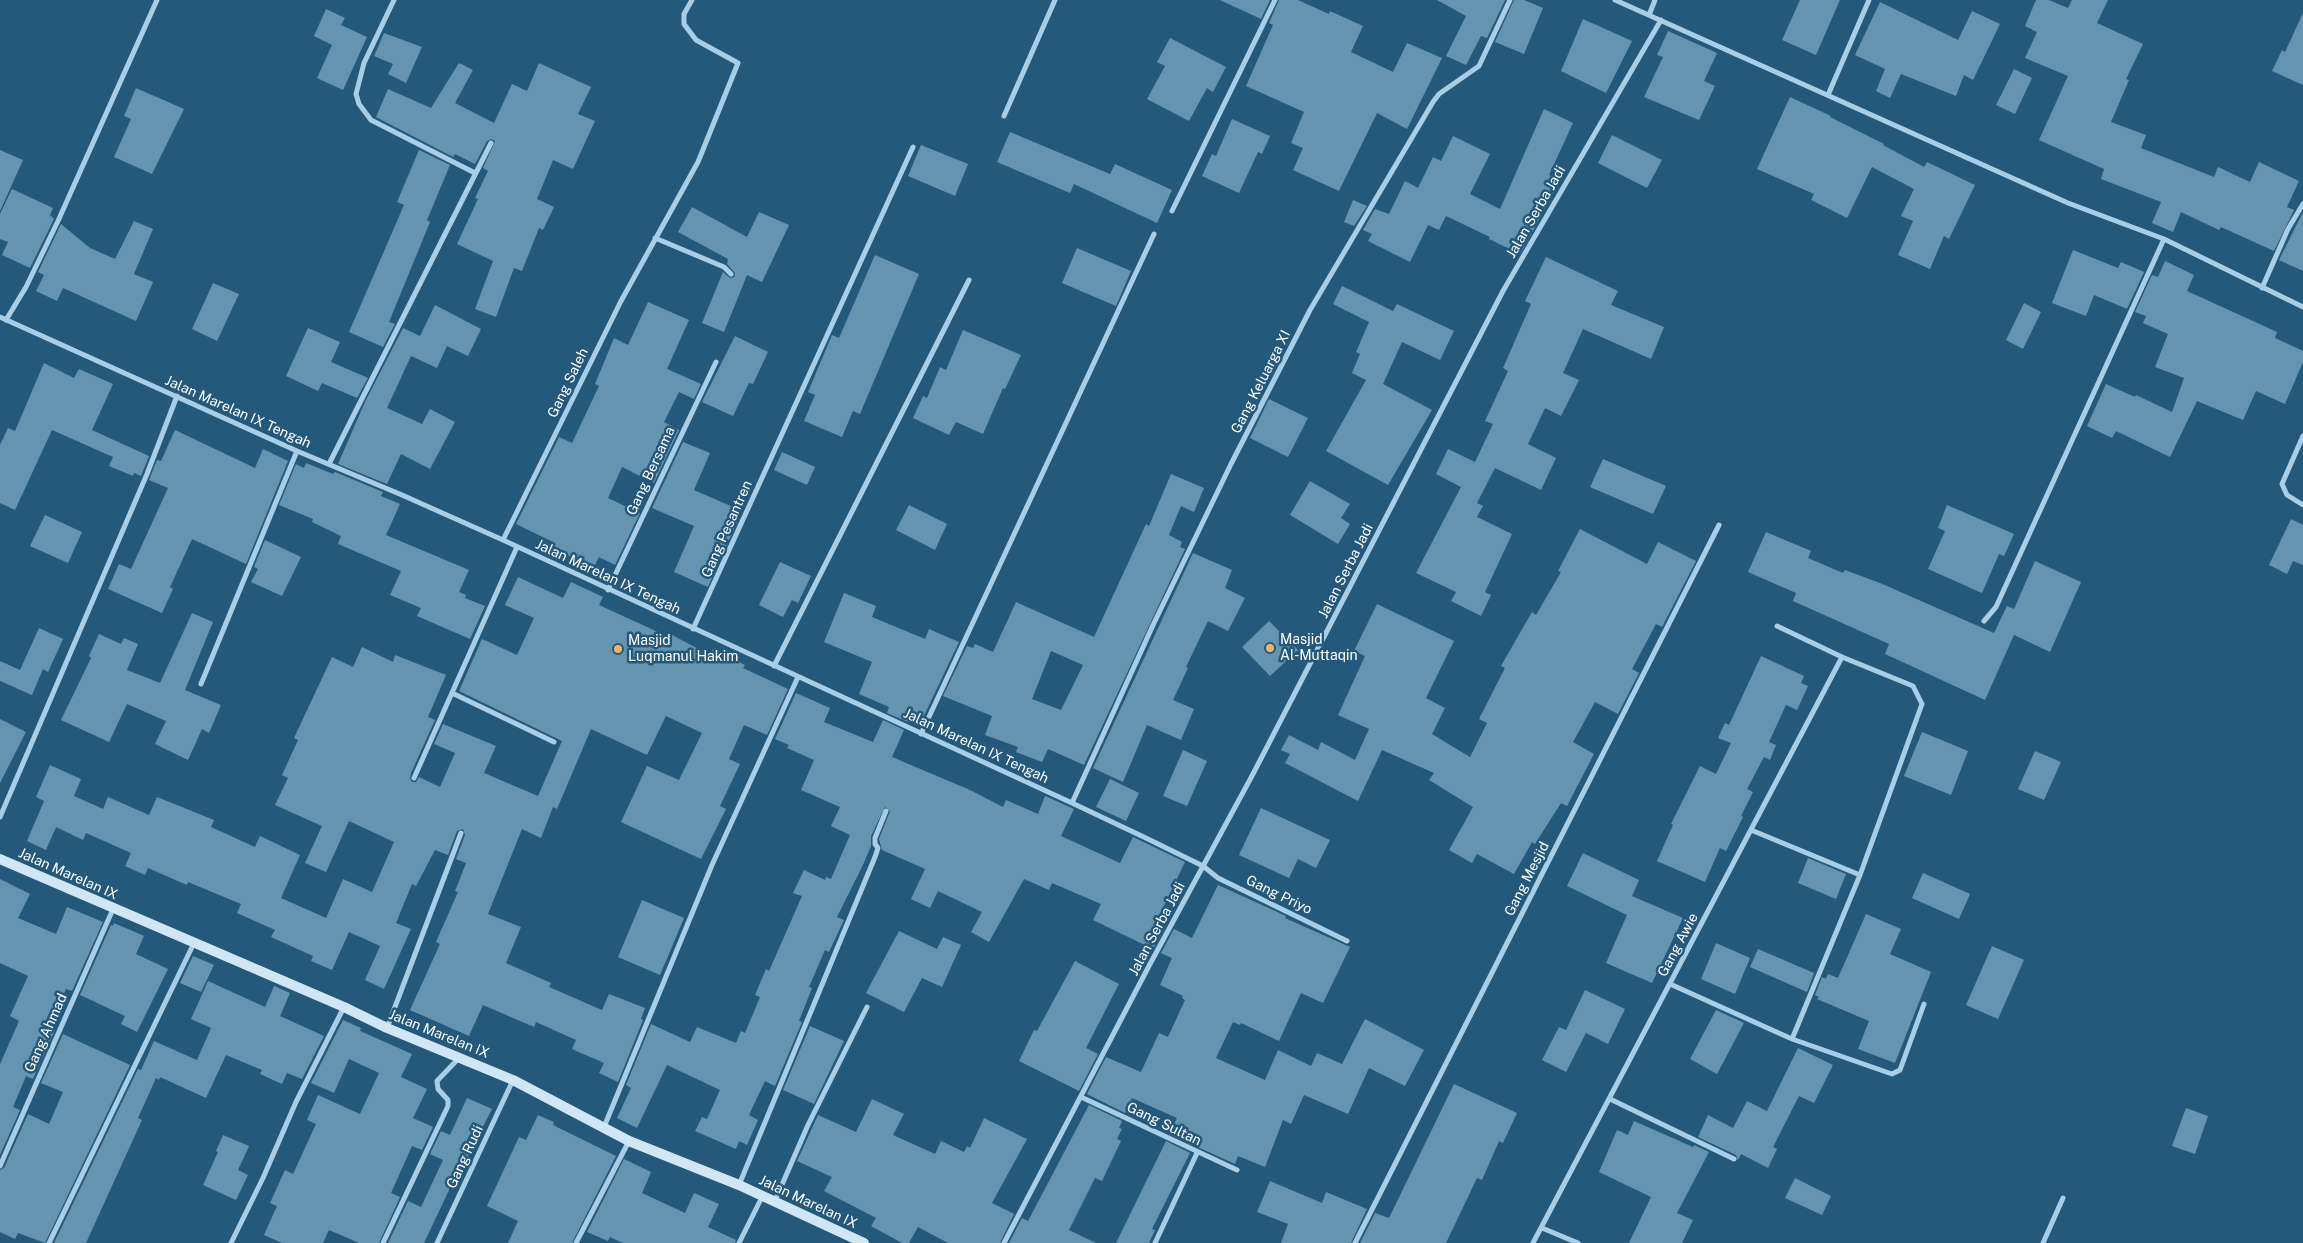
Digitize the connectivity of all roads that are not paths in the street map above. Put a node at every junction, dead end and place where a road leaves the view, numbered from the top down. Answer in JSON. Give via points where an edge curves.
{"nodes":[{"id":1,"x":156,"y":0,"type":"edge"},
{"id":2,"x":394,"y":0,"type":"edge"},
{"id":3,"x":692,"y":0,"type":"edge"},
{"id":4,"x":1055,"y":0,"type":"edge"},
{"id":5,"x":1275,"y":0,"type":"edge"},
{"id":6,"x":1510,"y":0,"type":"edge"},
{"id":7,"x":1615,"y":0,"type":"edge"},
{"id":8,"x":1655,"y":0,"type":"edge"},
{"id":9,"x":1869,"y":0,"type":"edge"},
{"id":10,"x":1649,"y":15,"type":"junction"},
{"id":11,"x":1661,"y":20,"type":"junction"},
{"id":12,"x":1828,"y":95,"type":"junction"},
{"id":13,"x":1004,"y":116,"type":"dead end"},
{"id":14,"x":491,"y":143,"type":"dead end"},
{"id":15,"x":913,"y":147,"type":"dead end"},
{"id":16,"x":475,"y":173,"type":"junction"},
{"id":17,"x":2303,"y":204,"type":"edge"},
{"id":18,"x":1172,"y":211,"type":"dead end"},
{"id":19,"x":1154,"y":234,"type":"dead end"},
{"id":20,"x":655,"y":238,"type":"junction"},
{"id":21,"x":2164,"y":239,"type":"junction"},
{"id":22,"x":731,"y":274,"type":"dead end"},
{"id":23,"x":969,"y":280,"type":"dead end"},
{"id":24,"x":2262,"y":288,"type":"junction"},
{"id":25,"x":2303,"y":307,"type":"edge"},
{"id":26,"x":0,"y":317,"type":"edge"},
{"id":27,"x":6,"y":320,"type":"junction"},
{"id":28,"x":716,"y":362,"type":"dead end"},
{"id":29,"x":178,"y":396,"type":"junction"},
{"id":30,"x":2303,"y":436,"type":"edge"},
{"id":31,"x":297,"y":451,"type":"junction"},
{"id":32,"x":329,"y":464,"type":"junction"},
{"id":33,"x":2303,"y":505,"type":"edge"},
{"id":34,"x":1719,"y":525,"type":"dead end"},
{"id":35,"x":503,"y":540,"type":"junction"},
{"id":36,"x":517,"y":547,"type":"junction"},
{"id":37,"x":608,"y":590,"type":"junction"},
{"id":38,"x":1984,"y":620,"type":"dead end"},
{"id":39,"x":1776,"y":626,"type":"dead end"},
{"id":40,"x":694,"y":629,"type":"junction"},
{"id":41,"x":1842,"y":657,"type":"junction"},
{"id":42,"x":774,"y":666,"type":"junction"},
{"id":43,"x":798,"y":677,"type":"junction"},
{"id":44,"x":201,"y":684,"type":"dead end"},
{"id":45,"x":452,"y":693,"type":"junction"},
{"id":46,"x":921,"y":734,"type":"junction"},
{"id":47,"x":554,"y":742,"type":"dead end"},
{"id":48,"x":414,"y":778,"type":"dead end"},
{"id":49,"x":1072,"y":803,"type":"junction"},
{"id":50,"x":886,"y":811,"type":"dead end"},
{"id":51,"x":0,"y":817,"type":"edge"},
{"id":52,"x":1751,"y":830,"type":"junction"},
{"id":53,"x":461,"y":833,"type":"dead end"},
{"id":54,"x":0,"y":860,"type":"edge"},
{"id":55,"x":1202,"y":866,"type":"junction"},
{"id":56,"x":1860,"y":875,"type":"junction"},
{"id":57,"x":113,"y":909,"type":"junction"},
{"id":58,"x":1347,"y":941,"type":"dead end"},
{"id":59,"x":194,"y":943,"type":"junction"},
{"id":60,"x":1670,"y":984,"type":"junction"},
{"id":61,"x":1924,"y":1004,"type":"dead end"},
{"id":62,"x":344,"y":1007,"type":"junction"},
{"id":63,"x":867,"y":1007,"type":"dead end"},
{"id":64,"x":387,"y":1028,"type":"junction"},
{"id":65,"x":1792,"y":1039,"type":"junction"},
{"id":66,"x":459,"y":1057,"type":"junction"},
{"id":67,"x":514,"y":1080,"type":"junction"},
{"id":68,"x":1081,"y":1097,"type":"junction"},
{"id":69,"x":1610,"y":1099,"type":"junction"},
{"id":70,"x":604,"y":1127,"type":"junction"},
{"id":71,"x":629,"y":1141,"type":"junction"},
{"id":72,"x":1197,"y":1153,"type":"junction"},
{"id":73,"x":1734,"y":1159,"type":"dead end"},
{"id":74,"x":0,"y":1166,"type":"edge"},
{"id":75,"x":1237,"y":1170,"type":"dead end"},
{"id":76,"x":739,"y":1186,"type":"junction"},
{"id":77,"x":762,"y":1197,"type":"junction"},
{"id":78,"x":2063,"y":1198,"type":"dead end"},
{"id":79,"x":774,"y":1203,"type":"junction"},
{"id":80,"x":1542,"y":1228,"type":"junction"},
{"id":81,"x":49,"y":1243,"type":"edge"},
{"id":82,"x":231,"y":1243,"type":"edge"},
{"id":83,"x":383,"y":1243,"type":"edge"},
{"id":84,"x":437,"y":1243,"type":"edge"},
{"id":85,"x":576,"y":1243,"type":"edge"},
{"id":86,"x":739,"y":1243,"type":"edge"},
{"id":87,"x":864,"y":1243,"type":"edge"},
{"id":88,"x":1004,"y":1243,"type":"edge"},
{"id":89,"x":1154,"y":1243,"type":"edge"},
{"id":90,"x":1355,"y":1243,"type":"edge"},
{"id":91,"x":1533,"y":1243,"type":"edge"},
{"id":92,"x":1578,"y":1243,"type":"edge"},
{"id":93,"x":2044,"y":1243,"type":"edge"}],
"edges":[{"from":1,"to":27,"type":"street","via":[[58,222]]},
{"from":2,"to":16,"type":"street","via":[[364,63],[356,94],[359,104],[371,120]]},
{"from":3,"to":20,"type":"street","name":"Gang Saleh","via":[[684,14],[684,24],[696,40],[738,63],[698,162]]},
{"from":4,"to":13,"type":"street"},
{"from":5,"to":18,"type":"street"},
{"from":6,"to":49,"type":"street","name":"Gang Keluarga XI","via":[[1479,66],[1439,94],[1433,102],[1310,310],[1231,464]]},
{"from":7,"to":10,"type":"street"},
{"from":8,"to":10,"type":"street"},
{"from":9,"to":12,"type":"street"},
{"from":10,"to":11,"type":"street"},
{"from":11,"to":12,"type":"street"},
{"from":11,"to":55,"type":"street","name":"Jalan Serba Jadi","via":[[1503,291],[1262,757]]},
{"from":12,"to":21,"type":"street","via":[[2068,202]]},
{"from":14,"to":16,"type":"street"},
{"from":15,"to":40,"type":"street","name":"Gang Pesantren"},
{"from":16,"to":32,"type":"street"},
{"from":17,"to":24,"type":"street","via":[[2288,229]]},
{"from":19,"to":46,"type":"street"},
{"from":20,"to":22,"type":"street","via":[[724,267]]},
{"from":20,"to":35,"type":"street","name":"Gang Saleh"},
{"from":21,"to":24,"type":"street"},
{"from":21,"to":38,"type":"street","via":[[1996,607]]},
{"from":23,"to":42,"type":"street"},
{"from":24,"to":25,"type":"street"},
{"from":26,"to":27,"type":"street","name":"Jalan Marelan IX Tengah"},
{"from":27,"to":29,"type":"street","name":"Jalan Marelan IX Tengah"},
{"from":28,"to":37,"type":"street","name":"Gang Bersama"},
{"from":29,"to":31,"type":"street","name":"Jalan Marelan IX Tengah"},
{"from":29,"to":51,"type":"street"},
{"from":30,"to":33,"type":"street","via":[[2282,484],[2287,495]]},
{"from":31,"to":32,"type":"street","name":"Jalan Marelan IX Tengah"},
{"from":31,"to":44,"type":"street"},
{"from":32,"to":35,"type":"street","name":"Jalan Marelan IX Tengah"},
{"from":34,"to":90,"type":"street","name":"Gang Mesjid"},
{"from":35,"to":36,"type":"street","name":"Jalan Marelan IX Tengah"},
{"from":36,"to":37,"type":"street","name":"Jalan Marelan IX Tengah"},
{"from":36,"to":45,"type":"street"},
{"from":37,"to":40,"type":"street","name":"Jalan Marelan IX Tengah"},
{"from":39,"to":41,"type":"street"},
{"from":40,"to":42,"type":"street","name":"Jalan Marelan IX Tengah"},
{"from":41,"to":52,"type":"street","name":"Gang Awie"},
{"from":41,"to":56,"type":"street","via":[[1913,686],[1922,704]]},
{"from":42,"to":43,"type":"street","name":"Jalan Marelan IX Tengah"},
{"from":43,"to":46,"type":"street","name":"Jalan Marelan IX Tengah"},
{"from":43,"to":70,"type":"street","via":[[712,865]]},
{"from":45,"to":47,"type":"street"},
{"from":45,"to":48,"type":"street"},
{"from":46,"to":49,"type":"street","name":"Jalan Marelan IX Tengah"},
{"from":49,"to":55,"type":"street","name":"Jalan Marelan IX Tengah"},
{"from":50,"to":76,"type":"street","via":[[875,838],[878,848],[875,857]]},
{"from":52,"to":56,"type":"street"},
{"from":52,"to":60,"type":"street","name":"Gang Awie"},
{"from":53,"to":64,"type":"street"},
{"from":54,"to":57,"type":"main road","name":"Jalan Marelan IX"},
{"from":55,"to":58,"type":"street","name":"Gang Priyo","via":[[1218,878]]},
{"from":55,"to":68,"type":"street","name":"Jalan Serba Jadi"},
{"from":56,"to":65,"type":"street"},
{"from":57,"to":59,"type":"main road","name":"Jalan Marelan IX"},
{"from":57,"to":74,"type":"street","name":"Gang Ahmad"},
{"from":59,"to":62,"type":"main road","name":"Jalan Marelan IX"},
{"from":59,"to":81,"type":"street"},
{"from":60,"to":65,"type":"street"},
{"from":60,"to":69,"type":"street","name":"Gang Awie"},
{"from":61,"to":65,"type":"street","via":[[1900,1070],[1892,1074]]},
{"from":62,"to":64,"type":"main road","name":"Jalan Marelan IX"},
{"from":62,"to":82,"type":"street"},
{"from":63,"to":79,"type":"street","via":[[808,1125]]},
{"from":64,"to":66,"type":"main road","name":"Jalan Marelan IX"},
{"from":66,"to":67,"type":"main road","name":"Jalan Marelan IX"},
{"from":66,"to":83,"type":"street","via":[[437,1081],[448,1106]]},
{"from":67,"to":70,"type":"main road","name":"Jalan Marelan IX"},
{"from":67,"to":84,"type":"street","name":"Gang Rudi"},
{"from":68,"to":72,"type":"street","name":"Gang Sultan"},
{"from":68,"to":88,"type":"street","name":"Jalan Serba Jadi"},
{"from":69,"to":73,"type":"street"},
{"from":69,"to":80,"type":"street","name":"Gang Awie"},
{"from":70,"to":71,"type":"main road","name":"Jalan Marelan IX"},
{"from":71,"to":76,"type":"main road","name":"Jalan Marelan IX"},
{"from":71,"to":85,"type":"street"},
{"from":72,"to":75,"type":"street","name":"Gang Sultan"},
{"from":72,"to":89,"type":"street"},
{"from":76,"to":77,"type":"main road","name":"Jalan Marelan IX"},
{"from":77,"to":79,"type":"main road","name":"Jalan Marelan IX"},
{"from":77,"to":86,"type":"street"},
{"from":78,"to":93,"type":"street"},
{"from":79,"to":87,"type":"main road","name":"Jalan Marelan IX"},
{"from":80,"to":91,"type":"street","name":"Gang Awie"},
{"from":80,"to":92,"type":"street"}]}
